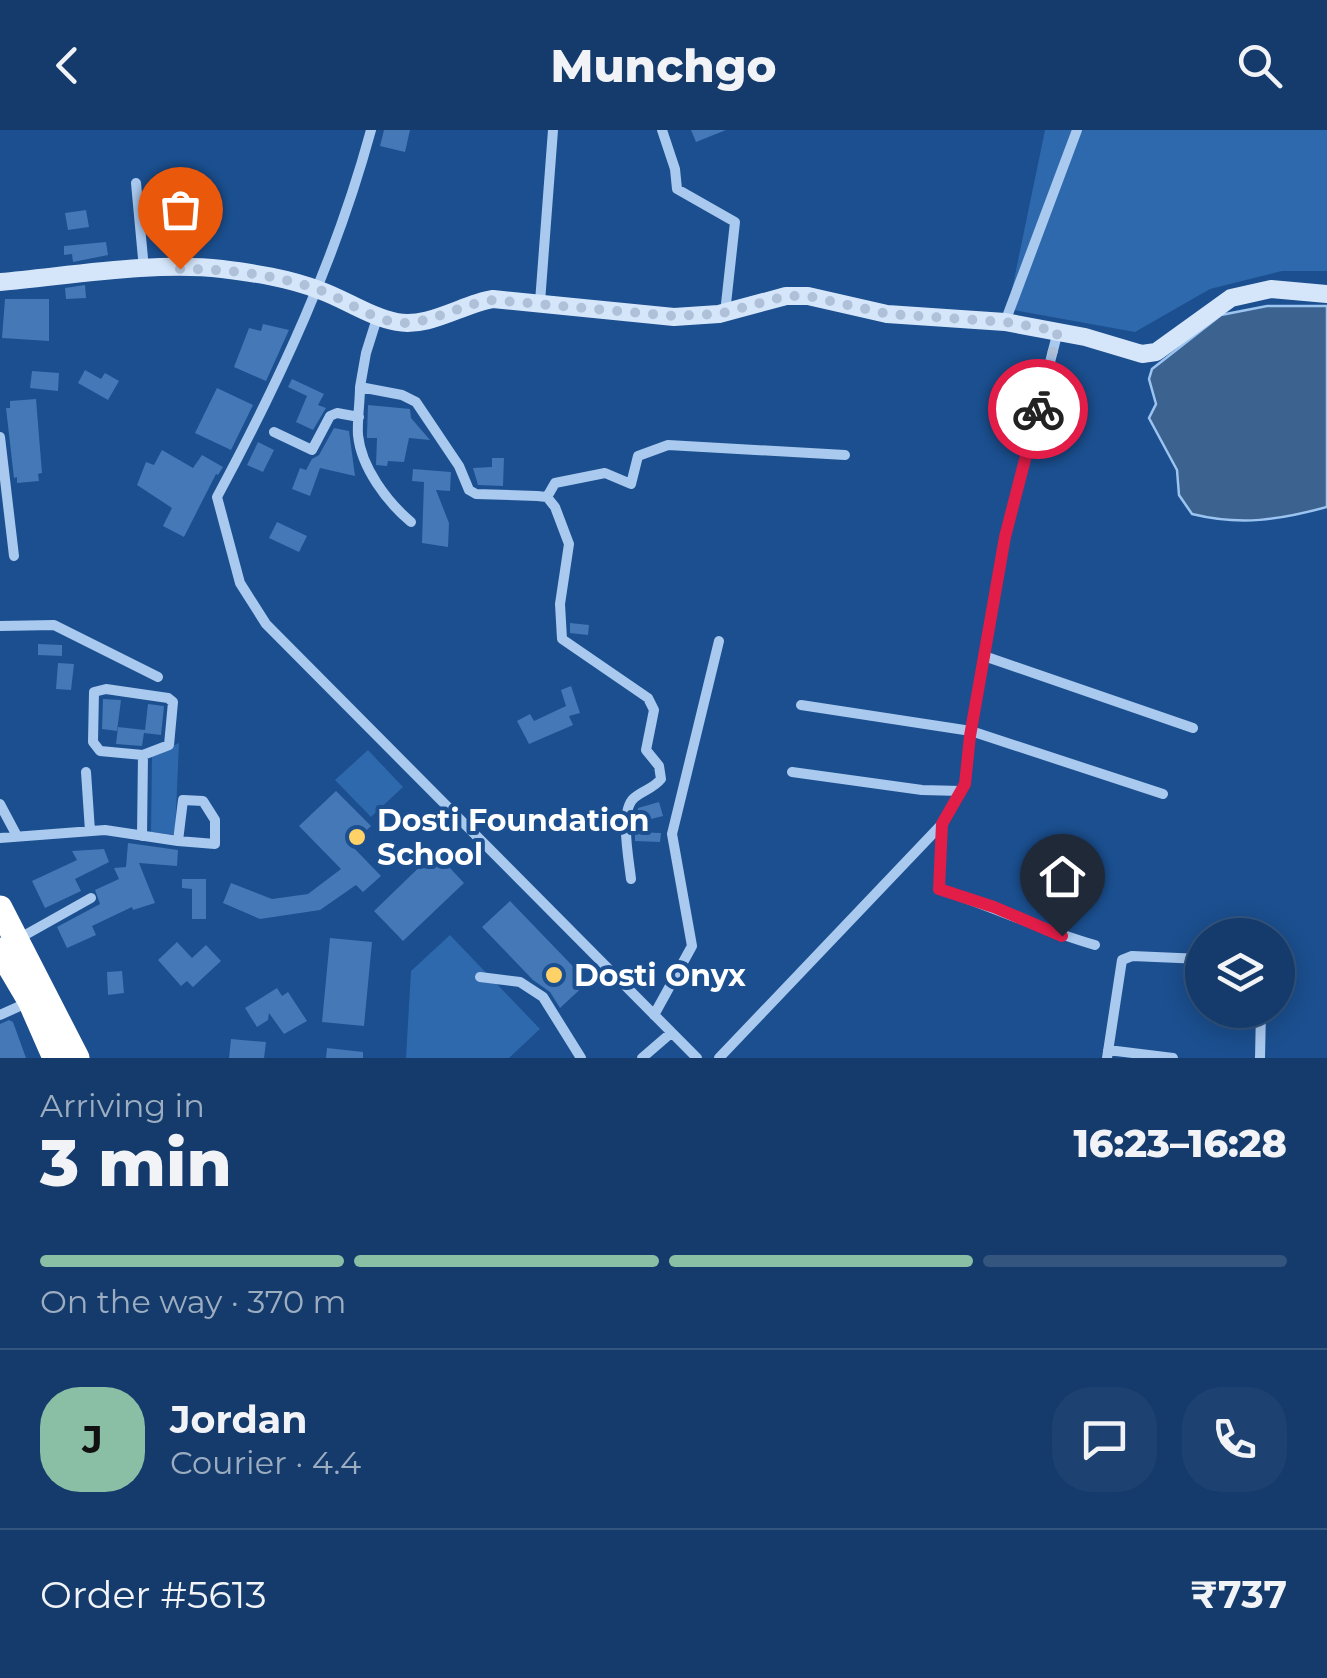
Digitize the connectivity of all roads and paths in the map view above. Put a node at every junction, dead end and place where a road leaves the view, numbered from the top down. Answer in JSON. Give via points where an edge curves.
{"nodes":[{"id":1,"x":371,"y":130,"type":"edge"},
{"id":2,"x":552,"y":130,"type":"edge"},
{"id":3,"x":662,"y":130,"type":"edge"},
{"id":4,"x":1077,"y":130,"type":"edge"},
{"id":5,"x":136,"y":183,"type":"dead end"},
{"id":6,"x":144,"y":270,"type":"junction"},
{"id":7,"x":0,"y":282,"type":"edge"},
{"id":8,"x":317,"y":289,"type":"junction"},
{"id":9,"x":1327,"y":294,"type":"edge"},
{"id":10,"x":540,"y":302,"type":"junction"},
{"id":11,"x":725,"y":313,"type":"junction"},
{"id":12,"x":378,"y":316,"type":"junction"},
{"id":13,"x":1005,"y":322,"type":"junction"},
{"id":14,"x":1058,"y":331,"type":"junction"},
{"id":15,"x":360,"y":387,"type":"junction"},
{"id":16,"x":359,"y":417,"type":"junction"},
{"id":17,"x":274,"y":432,"type":"dead end"},
{"id":18,"x":0,"y":437,"type":"edge"},
{"id":19,"x":845,"y":455,"type":"dead end"},
{"id":20,"x":546,"y":497,"type":"junction"},
{"id":21,"x":411,"y":522,"type":"dead end"},
{"id":22,"x":14,"y":556,"type":"dead end"},
{"id":23,"x":0,"y":626,"type":"edge"},
{"id":24,"x":719,"y":642,"type":"dead end"},
{"id":25,"x":984,"y":656,"type":"junction"},
{"id":26,"x":158,"y":677,"type":"dead end"},
{"id":27,"x":801,"y":705,"type":"dead end"},
{"id":28,"x":1193,"y":728,"type":"dead end"},
{"id":29,"x":971,"y":731,"type":"junction"},
{"id":30,"x":143,"y":755,"type":"junction"},
{"id":31,"x":86,"y":772,"type":"dead end"},
{"id":32,"x":792,"y":772,"type":"dead end"},
{"id":33,"x":961,"y":791,"type":"junction"},
{"id":34,"x":1163,"y":794,"type":"dead end"},
{"id":35,"x":0,"y":804,"type":"edge"},
{"id":36,"x":942,"y":824,"type":"junction"},
{"id":37,"x":90,"y":831,"type":"junction"},
{"id":38,"x":16,"y":836,"type":"junction"},
{"id":39,"x":142,"y":836,"type":"junction"},
{"id":40,"x":0,"y":838,"type":"edge"},
{"id":41,"x":178,"y":842,"type":"junction"},
{"id":42,"x":631,"y":879,"type":"dead end"},
{"id":43,"x":91,"y":898,"type":"dead end"},
{"id":44,"x":0,"y":908,"type":"edge"},
{"id":45,"x":9,"y":944,"type":"edge"},
{"id":46,"x":1095,"y":945,"type":"dead end"},
{"id":47,"x":1185,"y":958,"type":"edge"},
{"id":48,"x":480,"y":977,"type":"dead end"},
{"id":49,"x":38,"y":998,"type":"junction"},
{"id":50,"x":0,"y":1015,"type":"edge"},
{"id":51,"x":654,"y":1015,"type":"junction"},
{"id":52,"x":1261,"y":1028,"type":"edge"},
{"id":53,"x":672,"y":1033,"type":"junction"},
{"id":54,"x":1107,"y":1054,"type":"edge"},
{"id":55,"x":647,"y":1056,"type":"edge"},
{"id":56,"x":55,"y":1058,"type":"edge"},
{"id":57,"x":77,"y":1058,"type":"edge"},
{"id":58,"x":581,"y":1058,"type":"edge"},
{"id":59,"x":696,"y":1058,"type":"edge"},
{"id":60,"x":719,"y":1058,"type":"edge"},
{"id":61,"x":1173,"y":1058,"type":"edge"},
{"id":62,"x":1260,"y":1058,"type":"edge"}],
"edges":[{"from":1,"to":8,"type":"street"},
{"from":2,"to":10,"type":"street"},
{"from":3,"to":11,"type":"street","via":[[677,189],[735,222]]},
{"from":4,"to":13,"type":"street"},
{"from":5,"to":6,"type":"street"},
{"from":6,"to":7,"type":"street"},
{"from":6,"to":8,"type":"street","via":[[216,269]]},
{"from":8,"to":12,"type":"street"},
{"from":8,"to":51,"type":"street","via":[[217,498],[240,583],[266,624]]},
{"from":9,"to":14,"type":"street","via":[[1271,289],[1230,298],[1156,352],[1142,354]]},
{"from":10,"to":11,"type":"street","via":[[651,316]]},
{"from":10,"to":12,"type":"street","via":[[474,302],[430,320],[399,323]]},
{"from":11,"to":13,"type":"street","via":[[808,296],[888,314]]},
{"from":12,"to":15,"type":"street"},
{"from":13,"to":14,"type":"street"},
{"from":14,"to":25,"type":"street","via":[[1005,537]]},
{"from":15,"to":16,"type":"street"},
{"from":15,"to":20,"type":"street","via":[[416,402],[476,494]]},
{"from":16,"to":17,"type":"street","via":[[330,416],[312,450]]},
{"from":16,"to":21,"type":"street","via":[[362,455],[384,494]]},
{"from":18,"to":22,"type":"street"},
{"from":19,"to":20,"type":"street","via":[[668,445],[638,456],[630,484],[605,473],[555,483]]},
{"from":20,"to":42,"type":"street","via":[[569,544],[562,638],[648,698],[654,710],[646,750],[661,779],[628,807]]},
{"from":23,"to":26,"type":"street","via":[[54,625]]},
{"from":24,"to":51,"type":"street","via":[[672,834],[692,946]]},
{"from":25,"to":28,"type":"street"},
{"from":25,"to":29,"type":"street"},
{"from":27,"to":29,"type":"street"},
{"from":29,"to":33,"type":"street"},
{"from":29,"to":34,"type":"street"},
{"from":30,"to":30,"type":"street","via":[[100,751],[93,742],[94,692],[173,702],[169,745]]},
{"from":30,"to":39,"type":"street"},
{"from":31,"to":37,"type":"street"},
{"from":32,"to":33,"type":"street"},
{"from":33,"to":36,"type":"street"},
{"from":35,"to":38,"type":"street"},
{"from":36,"to":46,"type":"street","via":[[939,889]]},
{"from":36,"to":60,"type":"street"},
{"from":37,"to":38,"type":"street"},
{"from":37,"to":39,"type":"street"},
{"from":38,"to":40,"type":"street"},
{"from":39,"to":41,"type":"street"},
{"from":41,"to":41,"type":"street","via":[[183,800],[204,801],[215,844]]},
{"from":43,"to":45,"type":"street"},
{"from":44,"to":45,"type":"highway"},
{"from":45,"to":49,"type":"highway"},
{"from":47,"to":54,"type":"street","via":[[1122,960]]},
{"from":48,"to":58,"type":"street","via":[[520,982],[542,997]]},
{"from":49,"to":50,"type":"street"},
{"from":49,"to":56,"type":"highway"},
{"from":49,"to":57,"type":"highway"},
{"from":51,"to":53,"type":"street"},
{"from":52,"to":62,"type":"street"},
{"from":53,"to":55,"type":"street"},
{"from":53,"to":59,"type":"street"},
{"from":54,"to":61,"type":"street"}]}
